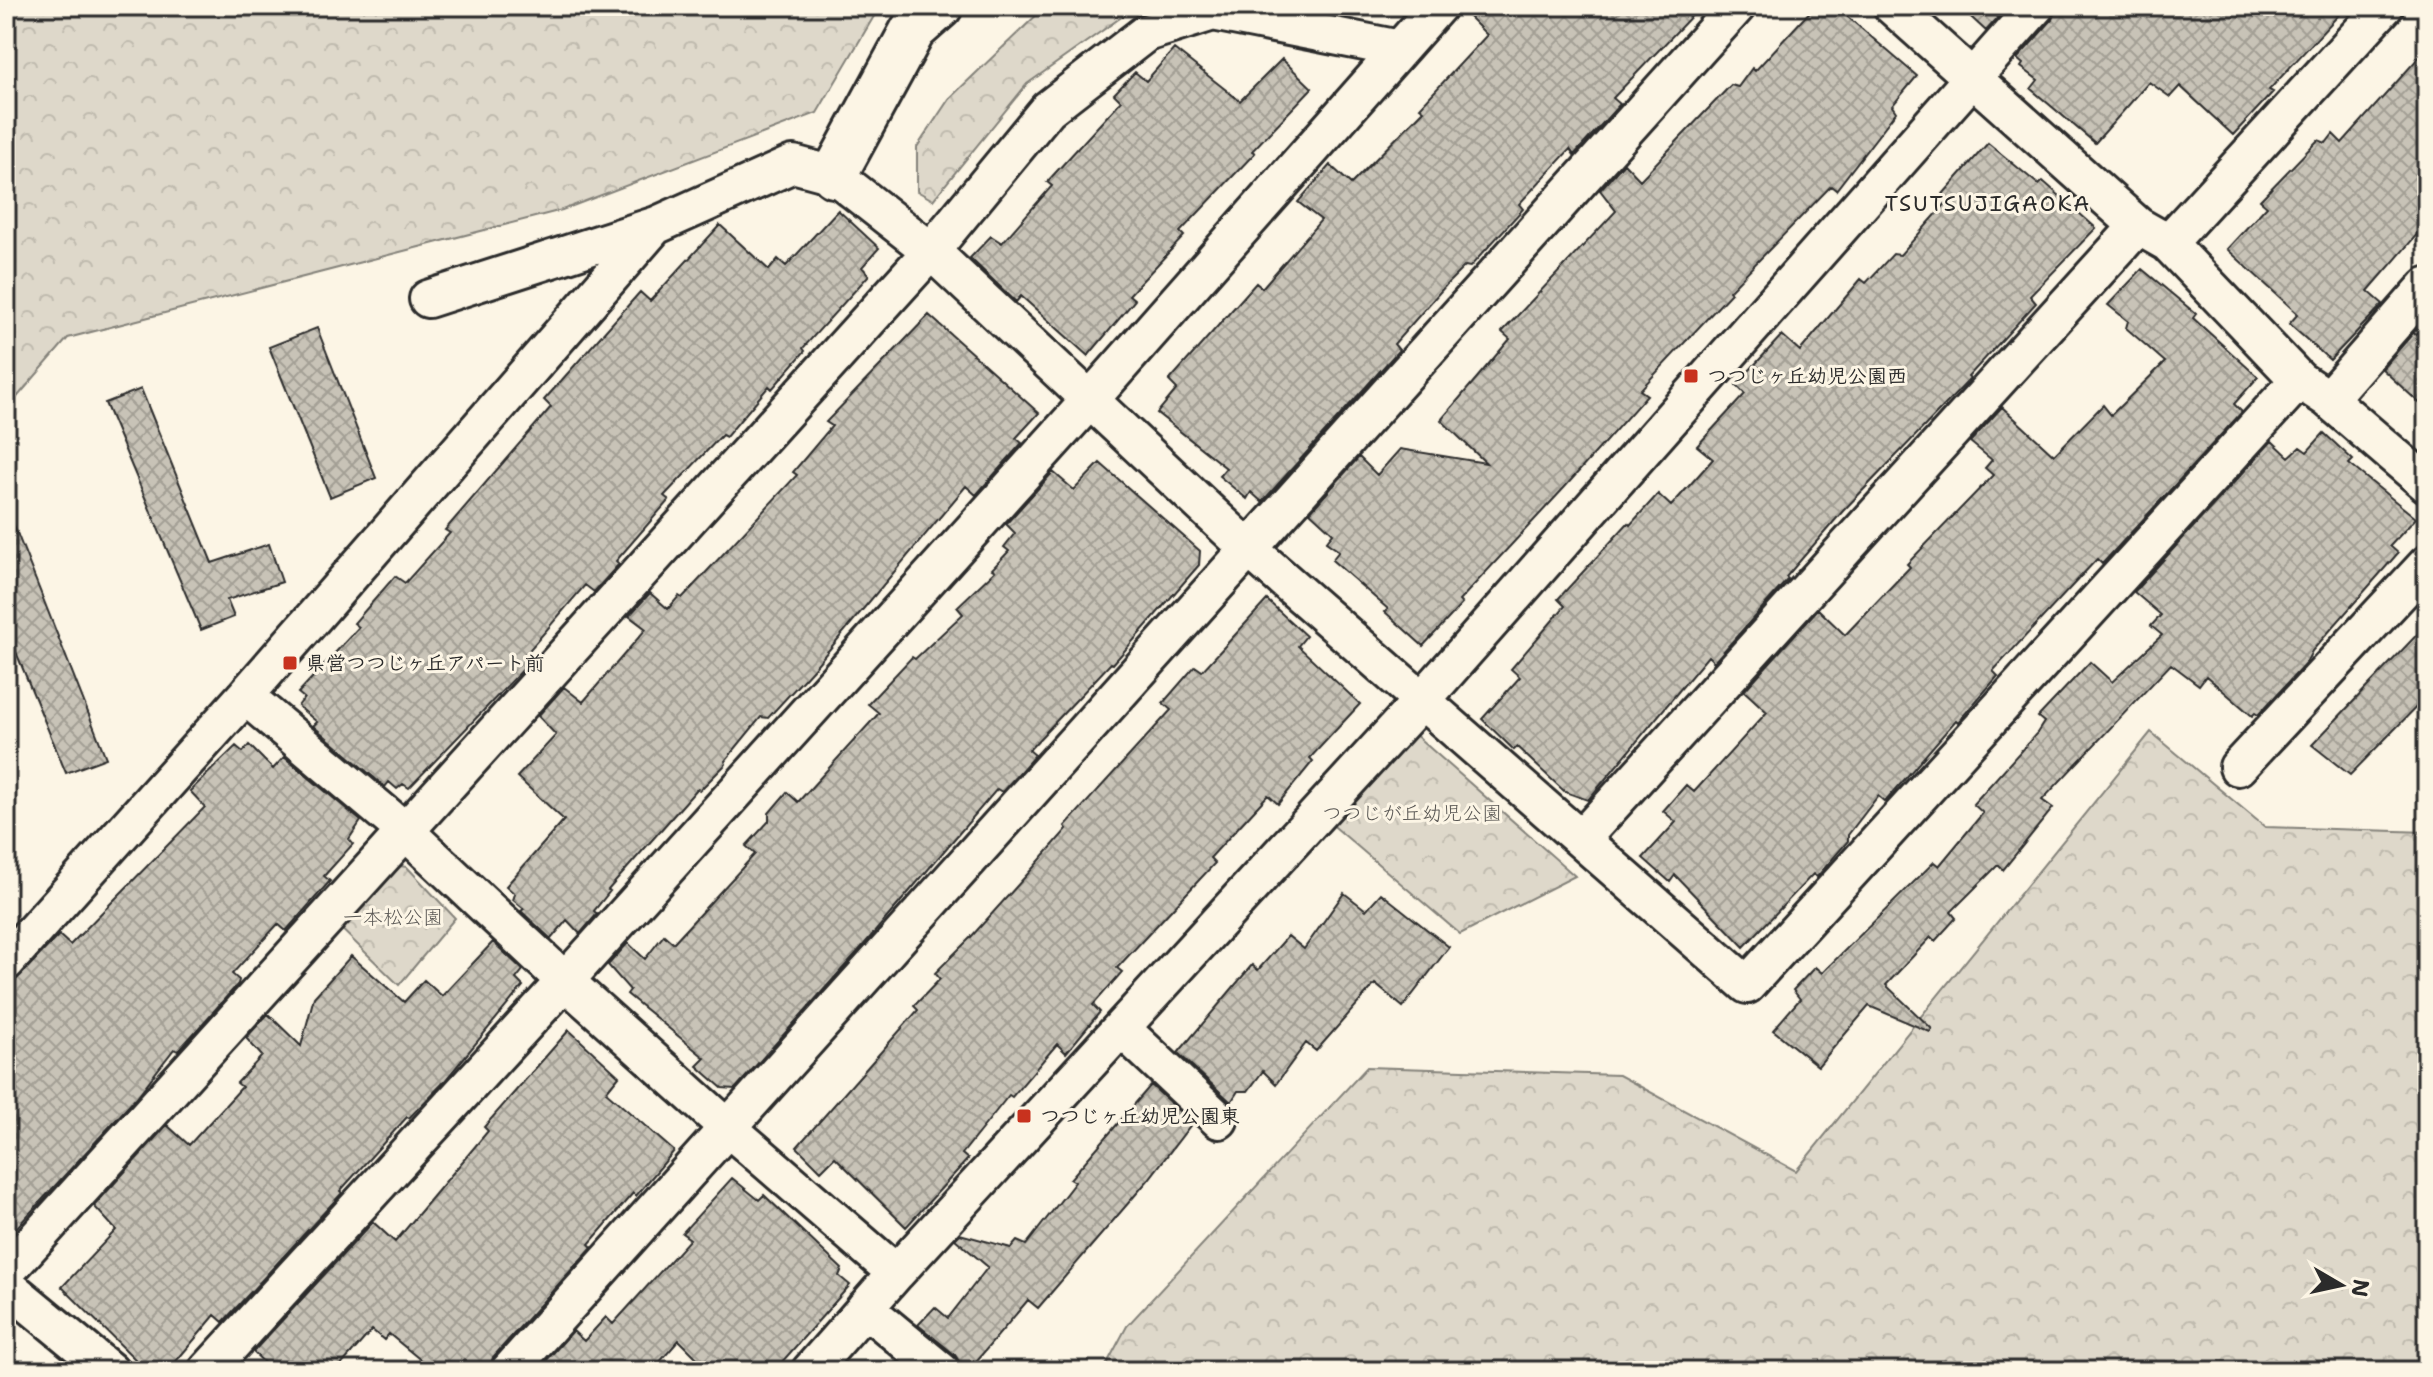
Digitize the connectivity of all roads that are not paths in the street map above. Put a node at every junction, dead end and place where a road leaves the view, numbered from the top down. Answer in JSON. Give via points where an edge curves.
{"nodes":[{"id":1,"x":940,"y":6,"type":"edge"},
{"id":2,"x":1438,"y":6,"type":"edge"},
{"id":3,"x":1737,"y":6,"type":"edge"},
{"id":4,"x":1892,"y":6,"type":"edge"},
{"id":5,"x":2036,"y":6,"type":"edge"},
{"id":6,"x":2385,"y":6,"type":"edge"},
{"id":7,"x":1400,"y":49,"type":"junction"},
{"id":8,"x":1971,"y":78,"type":"junction"},
{"id":9,"x":834,"y":175,"type":"junction"},
{"id":10,"x":657,"y":225,"type":"junction"},
{"id":11,"x":2153,"y":234,"type":"junction"},
{"id":12,"x":931,"y":251,"type":"junction"},
{"id":13,"x":2427,"y":286,"type":"edge"},
{"id":14,"x":428,"y":299,"type":"dead end"},
{"id":15,"x":2314,"y":390,"type":"junction"},
{"id":16,"x":1089,"y":401,"type":"junction"},
{"id":17,"x":2427,"y":484,"type":"edge"},
{"id":18,"x":1250,"y":550,"type":"junction"},
{"id":19,"x":2427,"y":564,"type":"edge"},
{"id":20,"x":245,"y":696,"type":"junction"},
{"id":21,"x":1423,"y":699,"type":"junction"},
{"id":22,"x":2238,"y":767,"type":"dead end"},
{"id":23,"x":404,"y":830,"type":"junction"},
{"id":24,"x":1582,"y":838,"type":"junction"},
{"id":25,"x":6,"y":962,"type":"edge"},
{"id":26,"x":565,"y":981,"type":"junction"},
{"id":27,"x":1121,"y":1028,"type":"junction"},
{"id":28,"x":1219,"y":1120,"type":"dead end"},
{"id":29,"x":727,"y":1127,"type":"junction"},
{"id":30,"x":6,"y":1272,"type":"edge"},
{"id":31,"x":896,"y":1273,"type":"junction"},
{"id":32,"x":6,"y":1285,"type":"edge"},
{"id":33,"x":865,"y":1308,"type":"junction"},
{"id":34,"x":110,"y":1371,"type":"edge"},
{"id":35,"x":207,"y":1371,"type":"edge"},
{"id":36,"x":509,"y":1371,"type":"edge"},
{"id":37,"x":810,"y":1371,"type":"edge"},
{"id":38,"x":941,"y":1371,"type":"edge"}],
"edges":[{"from":1,"to":9,"type":"street","via":[[913,30]]},
{"from":2,"to":7,"type":"street"},
{"from":3,"to":18,"type":"street"},
{"from":4,"to":8,"type":"street"},
{"from":5,"to":8,"type":"street"},
{"from":6,"to":11,"type":"street"},
{"from":7,"to":12,"type":"street","via":[[1213,12],[1146,33],[1048,109]]},
{"from":7,"to":16,"type":"street"},
{"from":8,"to":11,"type":"street"},
{"from":8,"to":21,"type":"street"},
{"from":9,"to":10,"type":"street","via":[[793,164]]},
{"from":9,"to":12,"type":"street"},
{"from":10,"to":14,"type":"street"},
{"from":10,"to":20,"type":"street"},
{"from":11,"to":15,"type":"street"},
{"from":11,"to":24,"type":"street"},
{"from":12,"to":16,"type":"street"},
{"from":12,"to":23,"type":"street"},
{"from":13,"to":15,"type":"street"},
{"from":15,"to":17,"type":"street"},
{"from":15,"to":24,"type":"street","via":[[1747,985]]},
{"from":16,"to":18,"type":"street"},
{"from":16,"to":26,"type":"street"},
{"from":18,"to":21,"type":"street"},
{"from":18,"to":29,"type":"street"},
{"from":19,"to":22,"type":"street"},
{"from":20,"to":23,"type":"street"},
{"from":20,"to":25,"type":"street"},
{"from":21,"to":24,"type":"street"},
{"from":21,"to":27,"type":"street"},
{"from":23,"to":26,"type":"street"},
{"from":23,"to":30,"type":"street"},
{"from":26,"to":29,"type":"street"},
{"from":26,"to":35,"type":"street"},
{"from":27,"to":28,"type":"street"},
{"from":27,"to":31,"type":"street"},
{"from":29,"to":31,"type":"street"},
{"from":29,"to":36,"type":"street"},
{"from":31,"to":33,"type":"street"},
{"from":32,"to":34,"type":"street"},
{"from":33,"to":37,"type":"street"},
{"from":33,"to":38,"type":"street"}]}
